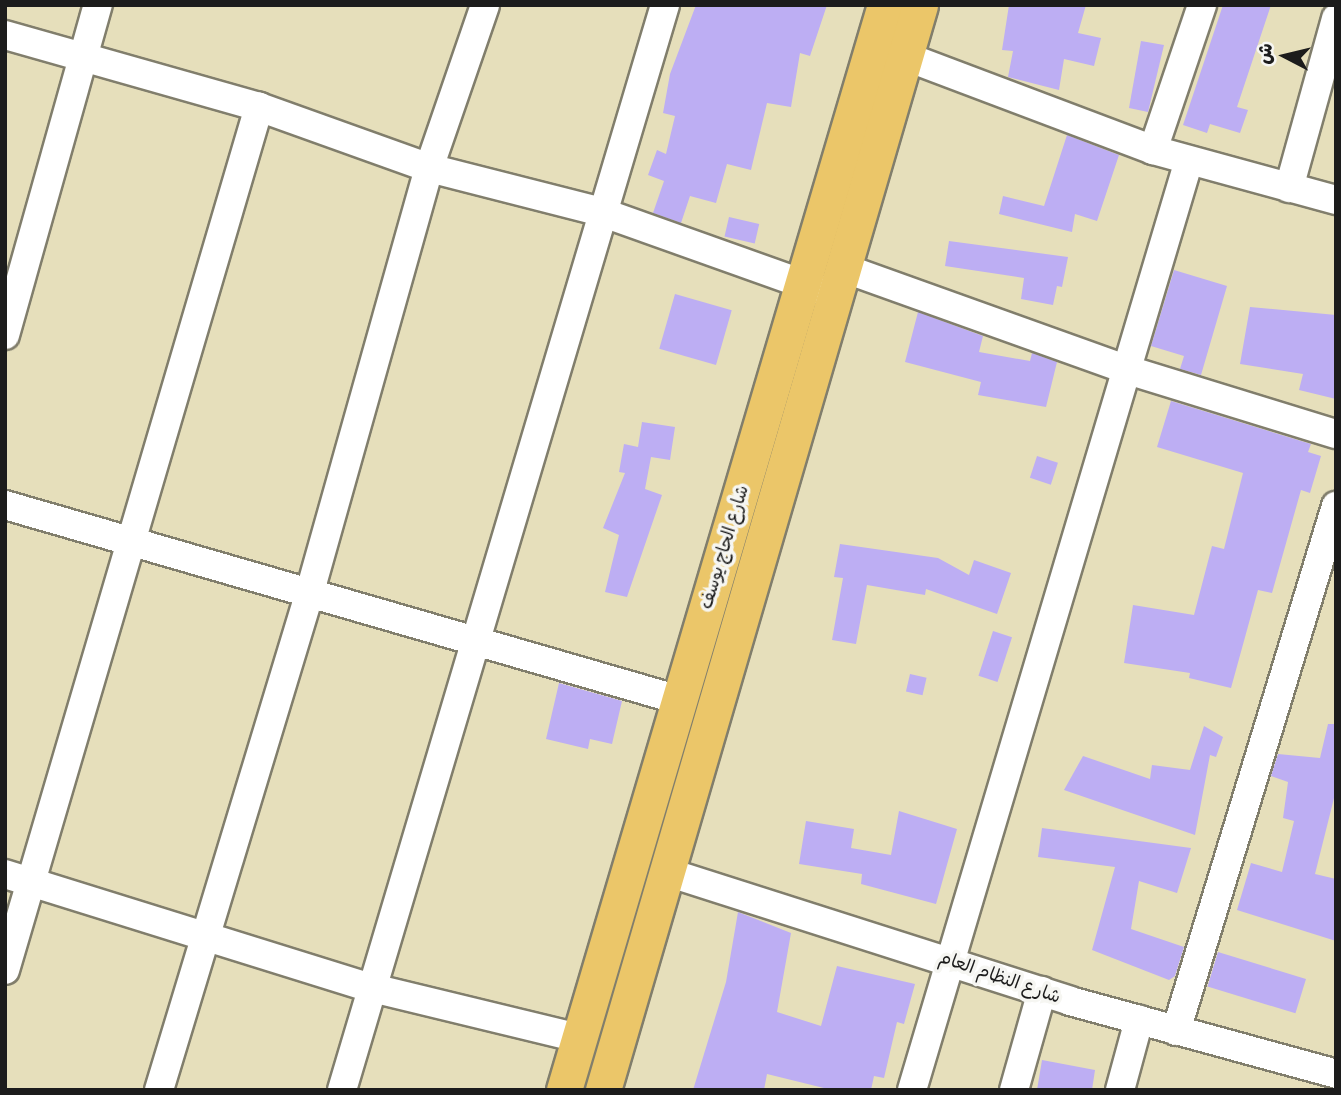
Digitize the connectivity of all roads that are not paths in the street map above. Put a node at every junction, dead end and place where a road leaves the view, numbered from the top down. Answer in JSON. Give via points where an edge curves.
{"nodes":[{"id":1,"x":99,"y":5,"type":"edge"},
{"id":2,"x":665,"y":5,"type":"edge"},
{"id":3,"x":885,"y":5,"type":"edge"},
{"id":4,"x":920,"y":5,"type":"edge"},
{"id":5,"x":1202,"y":5,"type":"edge"},
{"id":6,"x":480,"y":7,"type":"edge"},
{"id":7,"x":1336,"y":18,"type":"edge"},
{"id":8,"x":5,"y":35,"type":"edge"},
{"id":9,"x":873,"y":45,"type":"junction"},
{"id":10,"x":81,"y":54,"type":"junction"},
{"id":11,"x":906,"y":55,"type":"junction"},
{"id":12,"x":259,"y":107,"type":"junction"},
{"id":13,"x":1153,"y":150,"type":"junction"},
{"id":14,"x":1189,"y":160,"type":"junction"},
{"id":15,"x":429,"y":168,"type":"junction"},
{"id":16,"x":1289,"y":188,"type":"junction"},
{"id":17,"x":1336,"y":200,"type":"edge"},
{"id":18,"x":601,"y":212,"type":"junction"},
{"id":19,"x":829,"y":283,"type":"junction"},
{"id":20,"x":5,"y":335,"type":"edge"},
{"id":21,"x":1131,"y":371,"type":"junction"},
{"id":22,"x":1336,"y":434,"type":"edge"},
{"id":23,"x":5,"y":505,"type":"edge"},
{"id":24,"x":1336,"y":506,"type":"edge"},
{"id":25,"x":130,"y":541,"type":"junction"},
{"id":26,"x":309,"y":595,"type":"junction"},
{"id":27,"x":473,"y":642,"type":"junction"},
{"id":28,"x":676,"y":699,"type":"junction"},
{"id":29,"x":667,"y":872,"type":"junction"},
{"id":30,"x":18,"y":878,"type":"edge"},
{"id":31,"x":206,"y":936,"type":"junction"},
{"id":32,"x":952,"y":960,"type":"junction"},
{"id":33,"x":5,"y":970,"type":"edge"},
{"id":34,"x":372,"y":988,"type":"junction"},
{"id":35,"x":1042,"y":991,"type":"junction"},
{"id":36,"x":1139,"y":1020,"type":"junction"},
{"id":37,"x":1177,"y":1031,"type":"junction"},
{"id":38,"x":579,"y":1038,"type":"junction"},
{"id":39,"x":1336,"y":1074,"type":"edge"},
{"id":40,"x":159,"y":1090,"type":"edge"},
{"id":41,"x":342,"y":1090,"type":"edge"},
{"id":42,"x":564,"y":1090,"type":"edge"},
{"id":43,"x":604,"y":1090,"type":"edge"},
{"id":44,"x":912,"y":1090,"type":"edge"},
{"id":45,"x":1014,"y":1090,"type":"edge"},
{"id":46,"x":1120,"y":1090,"type":"edge"}],
"edges":[{"from":1,"to":10,"type":"street"},
{"from":2,"to":18,"type":"street"},
{"from":3,"to":9,"type":"main road","name":"شارع الحاج يوسف"},
{"from":4,"to":11,"type":"main road","name":"شارع الحاج يوسف"},
{"from":5,"to":13,"type":"street"},
{"from":6,"to":15,"type":"street"},
{"from":7,"to":16,"type":"street"},
{"from":8,"to":10,"type":"street"},
{"from":9,"to":11,"type":"street"},
{"from":9,"to":19,"type":"main road","name":"شارع الحاج يوسف"},
{"from":10,"to":12,"type":"street"},
{"from":10,"to":20,"type":"street"},
{"from":11,"to":13,"type":"street"},
{"from":11,"to":19,"type":"main road","name":"شارع الحاج يوسف"},
{"from":12,"to":15,"type":"street"},
{"from":12,"to":25,"type":"street"},
{"from":13,"to":14,"type":"street"},
{"from":14,"to":16,"type":"street"},
{"from":14,"to":21,"type":"street"},
{"from":15,"to":18,"type":"street"},
{"from":15,"to":26,"type":"street"},
{"from":16,"to":17,"type":"street"},
{"from":18,"to":19,"type":"street"},
{"from":18,"to":27,"type":"street"},
{"from":19,"to":21,"type":"street"},
{"from":19,"to":28,"type":"main road","name":"شارع الحاج يوسف"},
{"from":19,"to":29,"type":"main road","name":"شارع الحاج يوسف"},
{"from":21,"to":22,"type":"street"},
{"from":21,"to":32,"type":"street"},
{"from":23,"to":25,"type":"street"},
{"from":24,"to":37,"type":"street"},
{"from":25,"to":26,"type":"street"},
{"from":25,"to":30,"type":"street"},
{"from":26,"to":27,"type":"street"},
{"from":26,"to":31,"type":"street"},
{"from":27,"to":28,"type":"street"},
{"from":27,"to":34,"type":"street"},
{"from":28,"to":38,"type":"main road","name":"شارع الحاج يوسف"},
{"from":29,"to":32,"type":"street","name":"شارع النظام العام"},
{"from":29,"to":43,"type":"main road","name":"شارع الحاج يوسف"},
{"from":30,"to":31,"type":"street"},
{"from":30,"to":33,"type":"street"},
{"from":31,"to":34,"type":"street"},
{"from":31,"to":40,"type":"street"},
{"from":32,"to":35,"type":"street","name":"شارع النظام العام"},
{"from":32,"to":44,"type":"street"},
{"from":34,"to":38,"type":"street"},
{"from":34,"to":41,"type":"street"},
{"from":35,"to":36,"type":"street","name":"شارع النظام العام"},
{"from":35,"to":45,"type":"street"},
{"from":36,"to":37,"type":"street","name":"شارع النظام العام"},
{"from":36,"to":46,"type":"street"},
{"from":37,"to":39,"type":"street","name":"شارع النظام العام"},
{"from":38,"to":42,"type":"main road","name":"شارع الحاج يوسف"}]}
